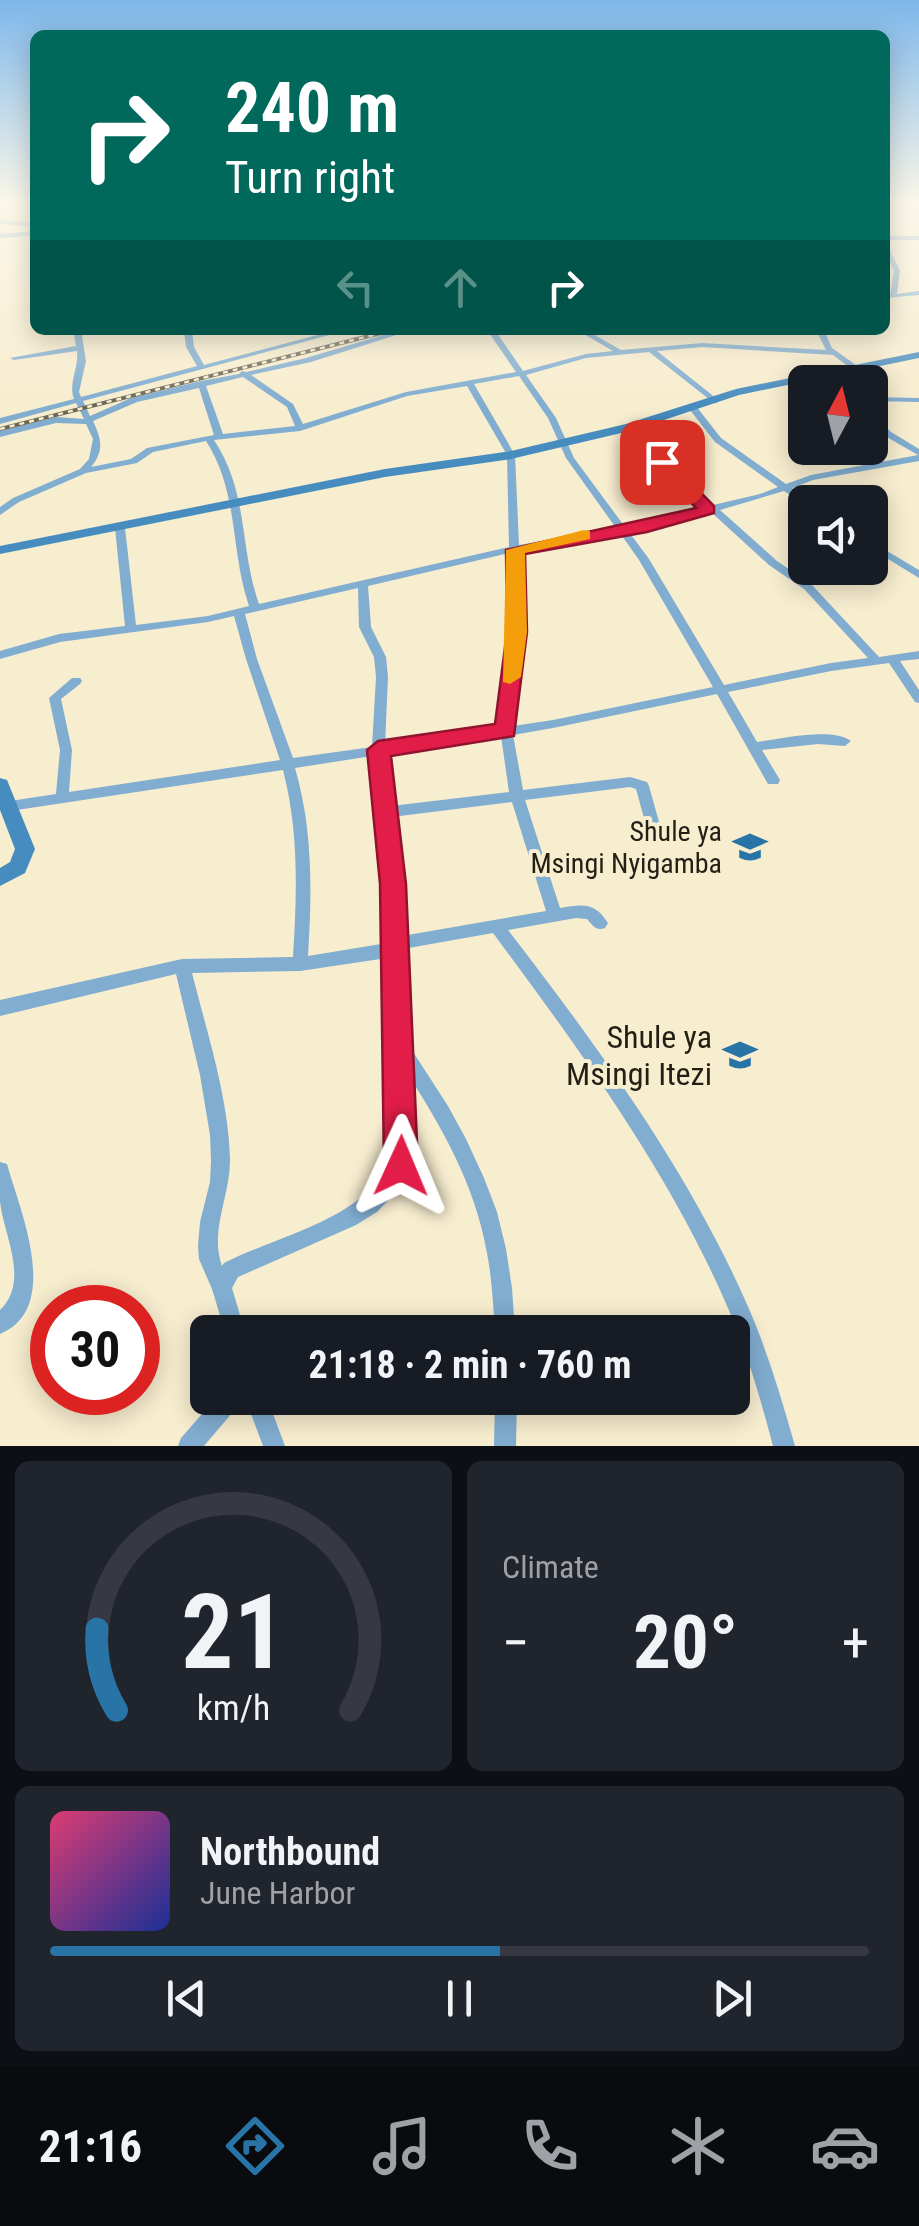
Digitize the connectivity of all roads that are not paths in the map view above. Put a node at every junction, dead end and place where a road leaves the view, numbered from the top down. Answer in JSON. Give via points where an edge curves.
{"nodes":[{"id":1,"x":919,"y":292,"type":"edge"},
{"id":2,"x":890,"y":296,"type":"edge"},
{"id":3,"x":78,"y":335,"type":"edge"},
{"id":4,"x":189,"y":335,"type":"edge"},
{"id":5,"x":325,"y":335,"type":"edge"},
{"id":6,"x":391,"y":335,"type":"edge"},
{"id":7,"x":496,"y":335,"type":"edge"},
{"id":8,"x":590,"y":335,"type":"edge"},
{"id":9,"x":823,"y":335,"type":"edge"},
{"id":10,"x":80,"y":348,"type":"junction"},
{"id":11,"x":652,"y":351,"type":"junction"},
{"id":12,"x":619,"y":352,"type":"junction"},
{"id":13,"x":832,"y":353,"type":"junction"},
{"id":14,"x":919,"y":355,"type":"edge"},
{"id":15,"x":14,"y":358,"type":"dead end"},
{"id":16,"x":851,"y":365,"type":"edge"},
{"id":17,"x":871,"y":365,"type":"edge"},
{"id":18,"x":202,"y":368,"type":"junction"},
{"id":19,"x":242,"y":373,"type":"junction"},
{"id":20,"x":524,"y":374,"type":"junction"},
{"id":21,"x":202,"y":383,"type":"junction"},
{"id":22,"x":469,"y":383,"type":"junction"},
{"id":23,"x":788,"y":385,"type":"edge"},
{"id":24,"x":888,"y":399,"type":"edge"},
{"id":25,"x":919,"y":400,"type":"edge"},
{"id":26,"x":79,"y":401,"type":"junction"},
{"id":27,"x":714,"y":402,"type":"junction"},
{"id":28,"x":693,"y":408,"type":"junction"},
{"id":29,"x":0,"y":421,"type":"edge"},
{"id":30,"x":88,"y":421,"type":"junction"},
{"id":31,"x":630,"y":426,"type":"junction"},
{"id":32,"x":300,"y":428,"type":"junction"},
{"id":33,"x":888,"y":433,"type":"edge"},
{"id":34,"x":0,"y":434,"type":"edge"},
{"id":35,"x":214,"y":437,"type":"junction"},
{"id":36,"x":562,"y":444,"type":"junction"},
{"id":37,"x":512,"y":455,"type":"junction"},
{"id":38,"x":919,"y":455,"type":"edge"},
{"id":39,"x":83,"y":471,"type":"junction"},
{"id":40,"x":784,"y":488,"type":"junction"},
{"id":41,"x":788,"y":491,"type":"edge"},
{"id":42,"x":234,"y":503,"type":"junction"},
{"id":43,"x":710,"y":509,"type":"junction"},
{"id":44,"x":0,"y":512,"type":"edge"},
{"id":45,"x":120,"y":528,"type":"junction"},
{"id":46,"x":626,"y":528,"type":"junction"},
{"id":47,"x":0,"y":550,"type":"edge"},
{"id":48,"x":515,"y":550,"type":"junction"},
{"id":49,"x":888,"y":555,"type":"edge"},
{"id":50,"x":919,"y":575,"type":"edge"},
{"id":51,"x":363,"y":585,"type":"junction"},
{"id":52,"x":255,"y":608,"type":"junction"},
{"id":53,"x":239,"y":613,"type":"junction"},
{"id":54,"x":132,"y":629,"type":"junction"},
{"id":55,"x":0,"y":655,"type":"edge"},
{"id":56,"x":919,"y":655,"type":"edge"},
{"id":57,"x":892,"y":658,"type":"junction"},
{"id":58,"x":877,"y":661,"type":"junction"},
{"id":59,"x":76,"y":681,"type":"dead end"},
{"id":60,"x":723,"y":688,"type":"junction"},
{"id":61,"x":919,"y":700,"type":"edge"},
{"id":62,"x":506,"y":730,"type":"junction"},
{"id":63,"x":844,"y":741,"type":"dead end"},
{"id":64,"x":752,"y":747,"type":"junction"},
{"id":65,"x":378,"y":750,"type":"junction"},
{"id":66,"x":286,"y":763,"type":"junction"},
{"id":67,"x":773,"y":780,"type":"dead end"},
{"id":68,"x":0,"y":784,"type":"edge"},
{"id":69,"x":62,"y":797,"type":"junction"},
{"id":70,"x":517,"y":797,"type":"junction"},
{"id":71,"x":10,"y":806,"type":"junction"},
{"id":72,"x":386,"y":812,"type":"junction"},
{"id":73,"x":654,"y":829,"type":"dead end"},
{"id":74,"x":0,"y":878,"type":"edge"},
{"id":75,"x":555,"y":915,"type":"junction"},
{"id":76,"x":600,"y":922,"type":"dead end"},
{"id":77,"x":496,"y":926,"type":"junction"},
{"id":78,"x":394,"y":948,"type":"junction"},
{"id":79,"x":300,"y":964,"type":"junction"},
{"id":80,"x":182,"y":966,"type":"junction"},
{"id":81,"x":0,"y":1008,"type":"edge"},
{"id":82,"x":396,"y":1041,"type":"junction"},
{"id":83,"x":0,"y":1171,"type":"edge"},
{"id":84,"x":221,"y":1286,"type":"junction"},
{"id":85,"x":229,"y":1315,"type":"edge"},
{"id":86,"x":504,"y":1315,"type":"edge"},
{"id":87,"x":0,"y":1324,"type":"edge"},
{"id":88,"x":215,"y":1415,"type":"edge"},
{"id":89,"x":262,"y":1415,"type":"edge"},
{"id":90,"x":506,"y":1415,"type":"edge"},
{"id":91,"x":189,"y":1446,"type":"edge"},
{"id":92,"x":274,"y":1446,"type":"edge"},
{"id":93,"x":505,"y":1446,"type":"edge"},
{"id":94,"x":784,"y":1446,"type":"edge"}],
"edges":[{"from":1,"to":2,"type":"street"},
{"from":3,"to":10,"type":"street"},
{"from":4,"to":18,"type":"street"},
{"from":5,"to":18,"type":"street"},
{"from":6,"to":19,"type":"street"},
{"from":7,"to":20,"type":"street"},
{"from":8,"to":12,"type":"street"},
{"from":9,"to":13,"type":"street"},
{"from":10,"to":15,"type":"street"},
{"from":10,"to":26,"type":"street"},
{"from":11,"to":12,"type":"street"},
{"from":11,"to":13,"type":"street","via":[[702,345]]},
{"from":11,"to":27,"type":"street"},
{"from":12,"to":20,"type":"street"},
{"from":13,"to":16,"type":"street"},
{"from":14,"to":17,"type":"street"},
{"from":18,"to":26,"type":"street"},
{"from":19,"to":21,"type":"street"},
{"from":19,"to":32,"type":"street","via":[[282,400]]},
{"from":20,"to":22,"type":"street"},
{"from":20,"to":36,"type":"street"},
{"from":21,"to":30,"type":"street","via":[[114,406]]},
{"from":21,"to":35,"type":"street"},
{"from":22,"to":32,"type":"street","via":[[406,394]]},
{"from":22,"to":37,"type":"street"},
{"from":23,"to":27,"type":"street"},
{"from":24,"to":25,"type":"street"},
{"from":26,"to":29,"type":"street"},
{"from":26,"to":30,"type":"street"},
{"from":27,"to":28,"type":"street"},
{"from":28,"to":31,"type":"street"},
{"from":28,"to":40,"type":"street","via":[[718,440]]},
{"from":30,"to":34,"type":"street","via":[[56,420]]},
{"from":30,"to":39,"type":"street","via":[[97,449]]},
{"from":31,"to":36,"type":"street"},
{"from":31,"to":43,"type":"street"},
{"from":32,"to":35,"type":"street"},
{"from":33,"to":38,"type":"street"},
{"from":35,"to":39,"type":"street"},
{"from":35,"to":42,"type":"street"},
{"from":36,"to":37,"type":"street"},
{"from":36,"to":46,"type":"street"},
{"from":37,"to":42,"type":"street"},
{"from":37,"to":48,"type":"street"},
{"from":38,"to":40,"type":"street"},
{"from":39,"to":44,"type":"street"},
{"from":40,"to":41,"type":"street"},
{"from":40,"to":43,"type":"street"},
{"from":42,"to":45,"type":"street"},
{"from":42,"to":52,"type":"street","via":[[244,534],[243,575]]},
{"from":43,"to":46,"type":"street"},
{"from":43,"to":58,"type":"street","via":[[808,586]]},
{"from":45,"to":47,"type":"street"},
{"from":45,"to":54,"type":"street"},
{"from":46,"to":48,"type":"street"},
{"from":46,"to":60,"type":"street"},
{"from":48,"to":51,"type":"street"},
{"from":48,"to":62,"type":"street","via":[[517,632]]},
{"from":49,"to":50,"type":"street"},
{"from":51,"to":52,"type":"street"},
{"from":51,"to":65,"type":"street","via":[[365,627],[380,657]]},
{"from":52,"to":53,"type":"street"},
{"from":53,"to":54,"type":"street"},
{"from":53,"to":66,"type":"street"},
{"from":54,"to":55,"type":"street","via":[[60,638]]},
{"from":56,"to":57,"type":"street"},
{"from":57,"to":58,"type":"street"},
{"from":57,"to":61,"type":"street"},
{"from":58,"to":60,"type":"street"},
{"from":59,"to":69,"type":"street","via":[[55,698],[66,750]]},
{"from":60,"to":62,"type":"street"},
{"from":60,"to":64,"type":"street"},
{"from":62,"to":65,"type":"street"},
{"from":62,"to":70,"type":"street"},
{"from":63,"to":64,"type":"street"},
{"from":64,"to":67,"type":"street"},
{"from":65,"to":66,"type":"street"},
{"from":65,"to":72,"type":"street"},
{"from":66,"to":69,"type":"street"},
{"from":66,"to":79,"type":"street","via":[[302,838]]},
{"from":68,"to":71,"type":"street"},
{"from":69,"to":71,"type":"street"},
{"from":70,"to":72,"type":"street"},
{"from":70,"to":73,"type":"street","via":[[638,783]]},
{"from":70,"to":75,"type":"street"},
{"from":71,"to":74,"type":"street","via":[[25,856]]},
{"from":72,"to":78,"type":"street"},
{"from":75,"to":76,"type":"street","via":[[592,913]]},
{"from":75,"to":77,"type":"street"},
{"from":77,"to":78,"type":"street"},
{"from":77,"to":94,"type":"street","via":[[560,1008],[711,1250],[758,1349]]},
{"from":78,"to":79,"type":"street"},
{"from":78,"to":82,"type":"street"},
{"from":79,"to":80,"type":"street"},
{"from":80,"to":81,"type":"street"},
{"from":80,"to":84,"type":"street","via":[[216,1127],[219,1180],[205,1254]]},
{"from":82,"to":84,"type":"street","via":[[403,1151],[394,1180],[352,1216],[246,1262]]},
{"from":82,"to":86,"type":"street","via":[[458,1141],[490,1210]]},
{"from":83,"to":87,"type":"street","via":[[26,1283],[20,1307]]},
{"from":84,"to":85,"type":"street"},
{"from":88,"to":91,"type":"street"},
{"from":89,"to":92,"type":"street"},
{"from":90,"to":93,"type":"street"}]}
